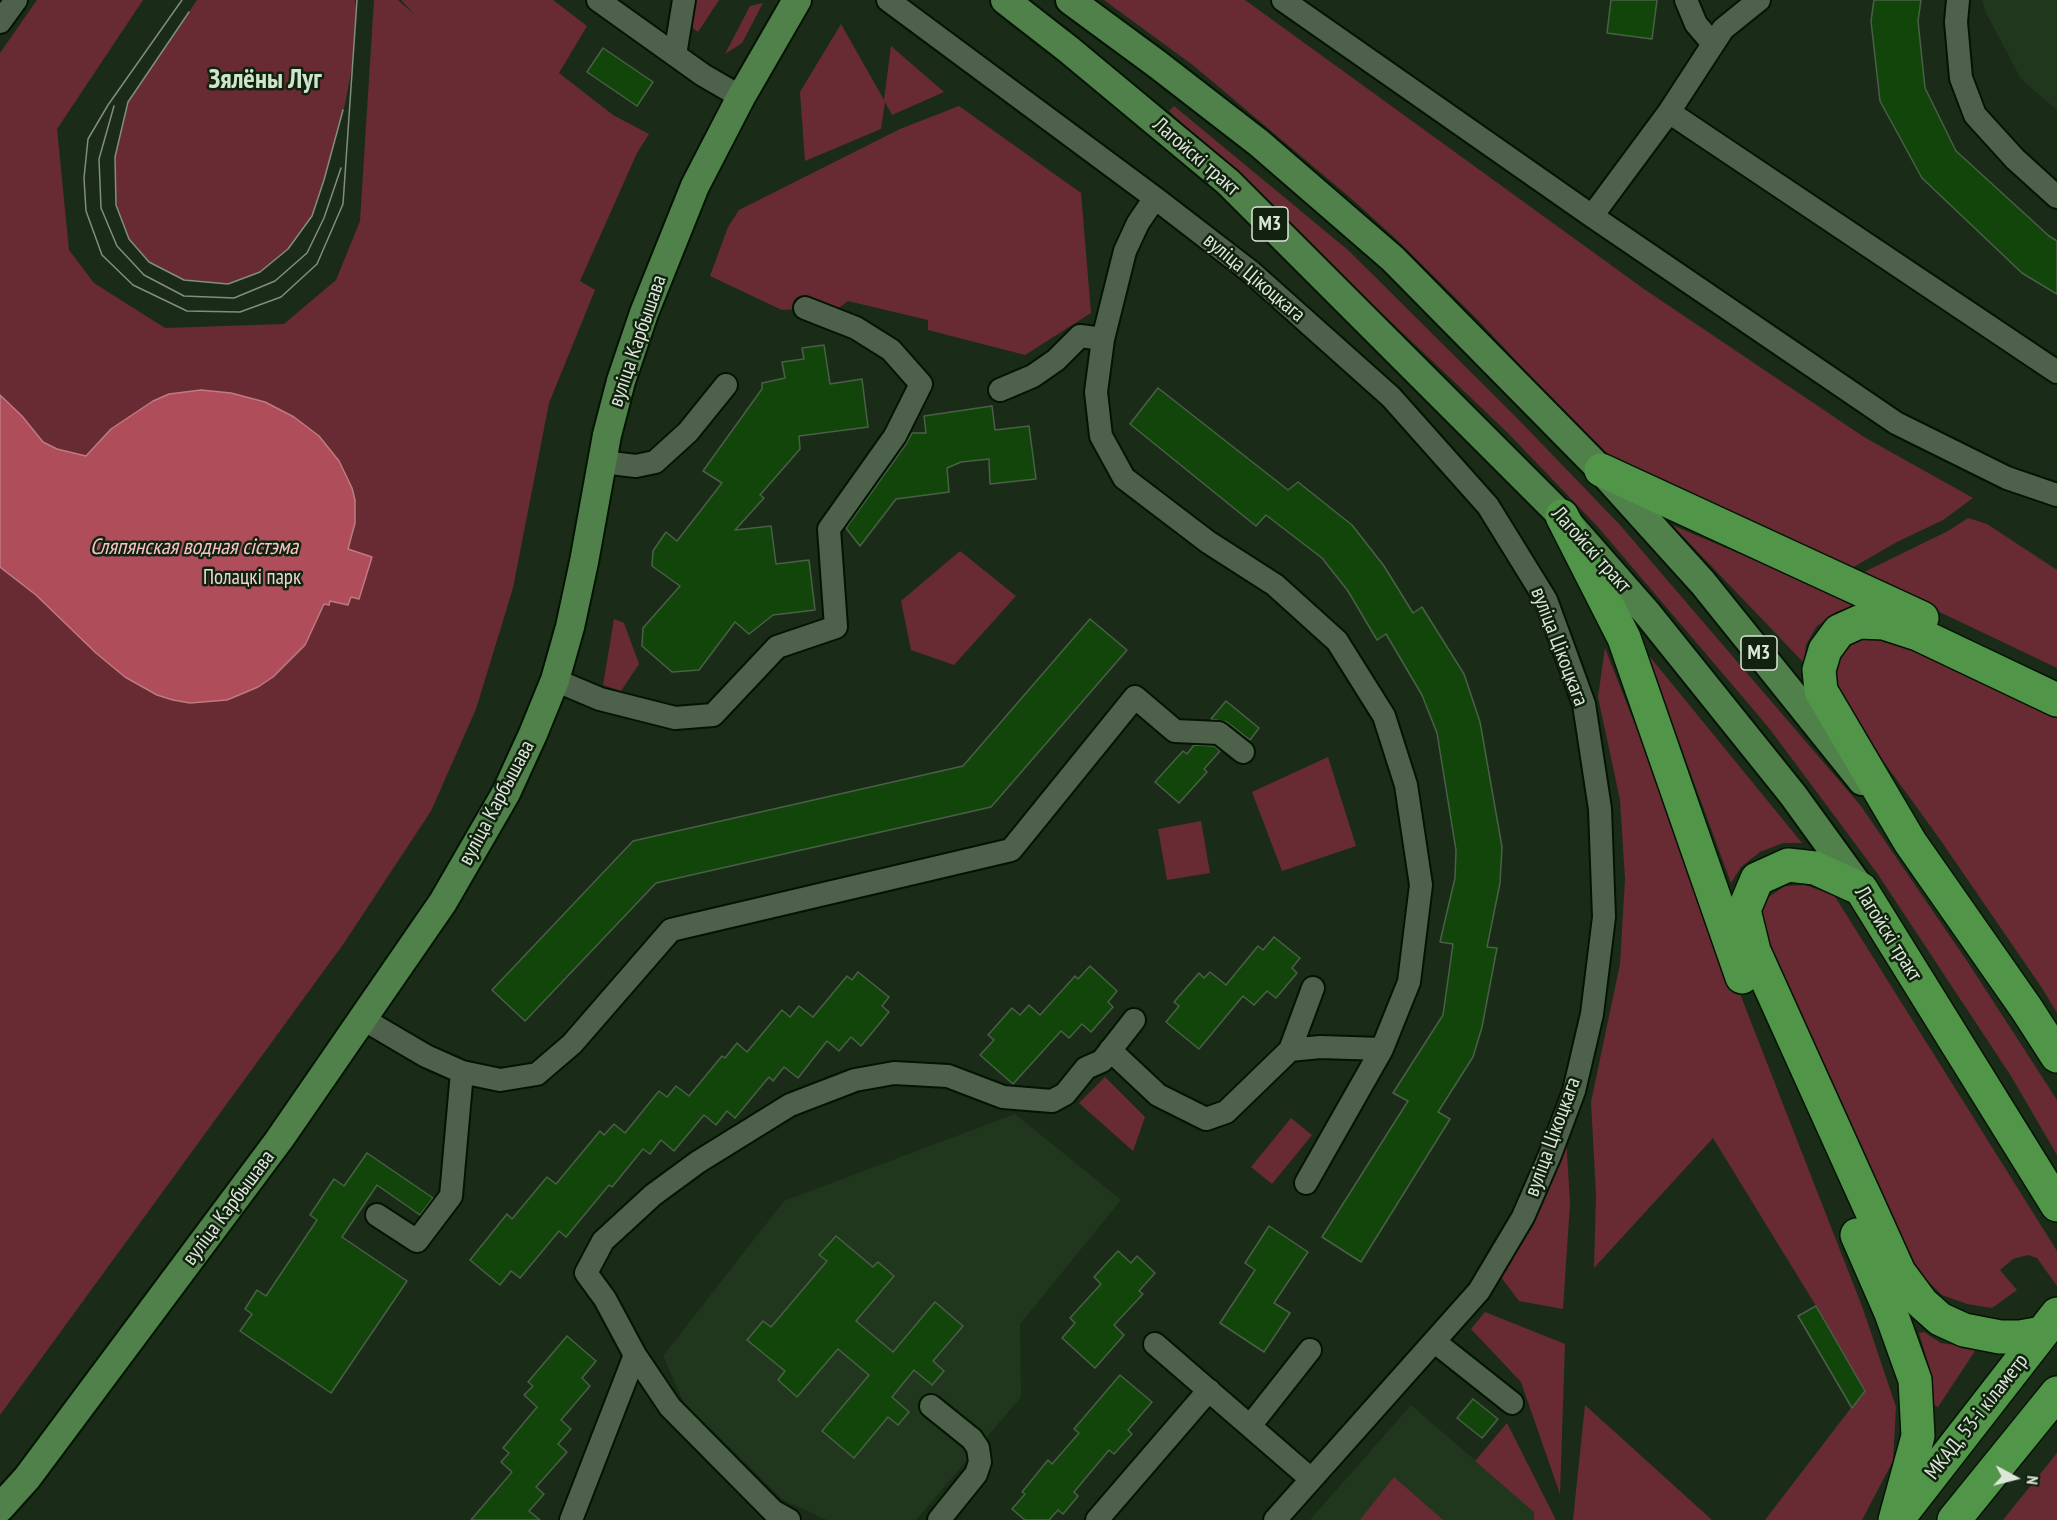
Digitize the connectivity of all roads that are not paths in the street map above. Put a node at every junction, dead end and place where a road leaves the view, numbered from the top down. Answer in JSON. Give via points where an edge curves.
{"nodes":[{"id":1,"x":16,"y":0,"type":"edge"},
{"id":2,"x":598,"y":0,"type":"edge"},
{"id":3,"x":684,"y":0,"type":"edge"},
{"id":4,"x":797,"y":0,"type":"edge"},
{"id":5,"x":888,"y":0,"type":"edge"},
{"id":6,"x":1005,"y":0,"type":"edge"},
{"id":7,"x":1070,"y":0,"type":"edge"},
{"id":8,"x":1686,"y":0,"type":"edge"},
{"id":9,"x":1759,"y":0,"type":"edge"},
{"id":10,"x":1958,"y":0,"type":"edge"},
{"id":11,"x":1286,"y":1,"type":"edge"},
{"id":12,"x":0,"y":22,"type":"edge"},
{"id":13,"x":1713,"y":44,"type":"junction"},
{"id":14,"x":675,"y":55,"type":"junction"},
{"id":15,"x":741,"y":97,"type":"junction"},
{"id":16,"x":1669,"y":112,"type":"junction"},
{"id":17,"x":2057,"y":197,"type":"edge"},
{"id":18,"x":1155,"y":198,"type":"junction"},
{"id":19,"x":1592,"y":216,"type":"junction"},
{"id":20,"x":805,"y":308,"type":"dead end"},
{"id":21,"x":1103,"y":339,"type":"junction"},
{"id":22,"x":2057,"y":372,"type":"edge"},
{"id":23,"x":726,"y":385,"type":"dead end"},
{"id":24,"x":1000,"y":390,"type":"dead end"},
{"id":25,"x":602,"y":462,"type":"junction"},
{"id":26,"x":1601,"y":471,"type":"junction"},
{"id":27,"x":2057,"y":495,"type":"edge"},
{"id":28,"x":1562,"y":516,"type":"junction"},
{"id":29,"x":555,"y":680,"type":"junction"},
{"id":30,"x":2057,"y":681,"type":"edge"},
{"id":31,"x":2057,"y":700,"type":"edge"},
{"id":32,"x":1243,"y":752,"type":"dead end"},
{"id":33,"x":1910,"y":842,"type":"junction"},
{"id":34,"x":1861,"y":889,"type":"junction"},
{"id":35,"x":1313,"y":988,"type":"dead end"},
{"id":36,"x":363,"y":1019,"type":"junction"},
{"id":37,"x":1134,"y":1020,"type":"dead end"},
{"id":38,"x":1382,"y":1048,"type":"junction"},
{"id":39,"x":1110,"y":1050,"type":"junction"},
{"id":40,"x":1290,"y":1050,"type":"junction"},
{"id":41,"x":2057,"y":1056,"type":"edge"},
{"id":42,"x":462,"y":1072,"type":"junction"},
{"id":43,"x":1306,"y":1183,"type":"dead end"},
{"id":44,"x":2057,"y":1205,"type":"edge"},
{"id":45,"x":378,"y":1215,"type":"dead end"},
{"id":46,"x":2049,"y":1323,"type":"edge"},
{"id":47,"x":1435,"y":1342,"type":"junction"},
{"id":48,"x":1155,"y":1344,"type":"dead end"},
{"id":49,"x":1310,"y":1350,"type":"dead end"},
{"id":50,"x":635,"y":1355,"type":"junction"},
{"id":51,"x":1209,"y":1390,"type":"junction"},
{"id":52,"x":2057,"y":1393,"type":"edge"},
{"id":53,"x":1512,"y":1403,"type":"dead end"},
{"id":54,"x":931,"y":1406,"type":"dead end"},
{"id":55,"x":1250,"y":1426,"type":"junction"},
{"id":56,"x":1311,"y":1479,"type":"junction"},
{"id":57,"x":0,"y":1508,"type":"edge"},
{"id":58,"x":571,"y":1520,"type":"edge"},
{"id":59,"x":789,"y":1520,"type":"edge"},
{"id":60,"x":939,"y":1520,"type":"edge"},
{"id":61,"x":1097,"y":1520,"type":"edge"},
{"id":62,"x":1275,"y":1520,"type":"edge"},
{"id":63,"x":1896,"y":1520,"type":"edge"},
{"id":64,"x":1954,"y":1520,"type":"edge"}],
"edges":[{"from":1,"to":12,"type":"street"},
{"from":2,"to":14,"type":"street"},
{"from":3,"to":14,"type":"street"},
{"from":4,"to":15,"type":"main road","name":"вуліца Карбышава"},
{"from":5,"to":18,"type":"street","name":"вуліца Цікоцкага"},
{"from":6,"to":28,"type":"main road","name":"Лагойскі тракт","number":"М3","via":[[1227,182]]},
{"from":7,"to":26,"type":"main road","number":"М3","via":[[1259,143],[1393,260]]},
{"from":8,"to":13,"type":"street","via":[[1696,24]]},
{"from":9,"to":13,"type":"street","via":[[1723,29]]},
{"from":10,"to":17,"type":"street","via":[[1961,78],[1975,115]]},
{"from":11,"to":19,"type":"street"},
{"from":13,"to":16,"type":"street"},
{"from":14,"to":15,"type":"street"},
{"from":15,"to":25,"type":"main road","name":"вуліца Карбышава","via":[[695,186],[644,313],[621,381]]},
{"from":16,"to":19,"type":"street"},
{"from":16,"to":22,"type":"street"},
{"from":18,"to":21,"type":"street","via":[[1125,251]]},
{"from":18,"to":47,"type":"street","name":"вуліца Цікоцкага","via":[[1251,272],[1391,397],[1488,506],[1546,600],[1584,704],[1600,809],[1604,917],[1592,1014],[1574,1091],[1523,1217],[1479,1291]]},
{"from":19,"to":27,"type":"street","via":[[1896,423],[2007,478]]},
{"from":20,"to":29,"type":"street","via":[[856,328],[891,350],[921,384],[895,436],[829,529],[836,627],[777,647],[713,715],[675,718],[600,699]]},
{"from":21,"to":24,"type":"street","via":[[1080,336],[1033,376]]},
{"from":21,"to":38,"type":"street","via":[[1096,392],[1101,436],[1124,478],[1208,542],[1275,585],[1336,641],[1384,716],[1406,784],[1421,885],[1408,982]]},
{"from":23,"to":25,"type":"street","via":[[688,432],[655,462],[636,466]]},
{"from":25,"to":29,"type":"main road","name":"вуліца Карбышава","via":[[584,562]]},
{"from":26,"to":30,"type":"highway"},
{"from":26,"to":33,"type":"main road","number":"М3","via":[[1703,583]]},
{"from":28,"to":34,"type":"main road","name":"Лагойскі тракт","number":"М3","via":[[1654,622],[1793,795]]},
{"from":28,"to":63,"type":"highway","via":[[1624,638],[1735,961],[1891,1312],[1915,1380],[1918,1436]]},
{"from":29,"to":36,"type":"main road","name":"вуліца Карбышава","via":[[487,828],[443,902]]},
{"from":31,"to":33,"type":"highway","via":[[1918,634],[1884,623],[1859,622],[1839,631],[1825,650],[1819,670],[1821,691]]},
{"from":32,"to":42,"type":"street","via":[[1219,733],[1175,731],[1135,697],[1011,850],[671,930],[572,1044],[537,1074],[500,1080]]},
{"from":33,"to":41,"type":"highway","number":"М3"},
{"from":34,"to":44,"type":"highway","name":"Лагойскі тракт","number":"М3"},
{"from":34,"to":46,"type":"highway","via":[[1815,868],[1788,865],[1757,879],[1744,910],[1754,951],[1899,1272],[1922,1303],[1940,1319],[1964,1330],[2000,1337],[2020,1337]]},
{"from":35,"to":40,"type":"street"},
{"from":36,"to":42,"type":"street"},
{"from":36,"to":57,"type":"main road","name":"вуліца Карбышава","via":[[279,1140],[27,1478]]},
{"from":37,"to":39,"type":"street"},
{"from":38,"to":40,"type":"street"},
{"from":38,"to":43,"type":"street"},
{"from":39,"to":40,"type":"street","via":[[1158,1095],[1206,1119],[1226,1112]]},
{"from":39,"to":50,"type":"street","via":[[1102,1061],[1086,1068],[1065,1095],[1052,1101],[1003,1096],[948,1076],[894,1073],[855,1080],[790,1106],[698,1162],[653,1195],[603,1241],[586,1273]]},
{"from":42,"to":45,"type":"street","via":[[451,1196],[417,1241]]},
{"from":46,"to":63,"type":"highway","name":"МКАД, 53-і кіламетр"},
{"from":47,"to":53,"type":"street"},
{"from":47,"to":56,"type":"street","name":"вуліца Цікоцкага"},
{"from":48,"to":51,"type":"street"},
{"from":49,"to":55,"type":"street"},
{"from":50,"to":58,"type":"street"},
{"from":50,"to":59,"type":"street","via":[[670,1407],[774,1511]]},
{"from":51,"to":55,"type":"street"},
{"from":51,"to":61,"type":"street"},
{"from":52,"to":64,"type":"highway"},
{"from":54,"to":60,"type":"street","via":[[972,1439],[980,1462],[976,1474]]},
{"from":55,"to":56,"type":"street"},
{"from":56,"to":62,"type":"street","name":"вуліца Цікоцкага"}]}
